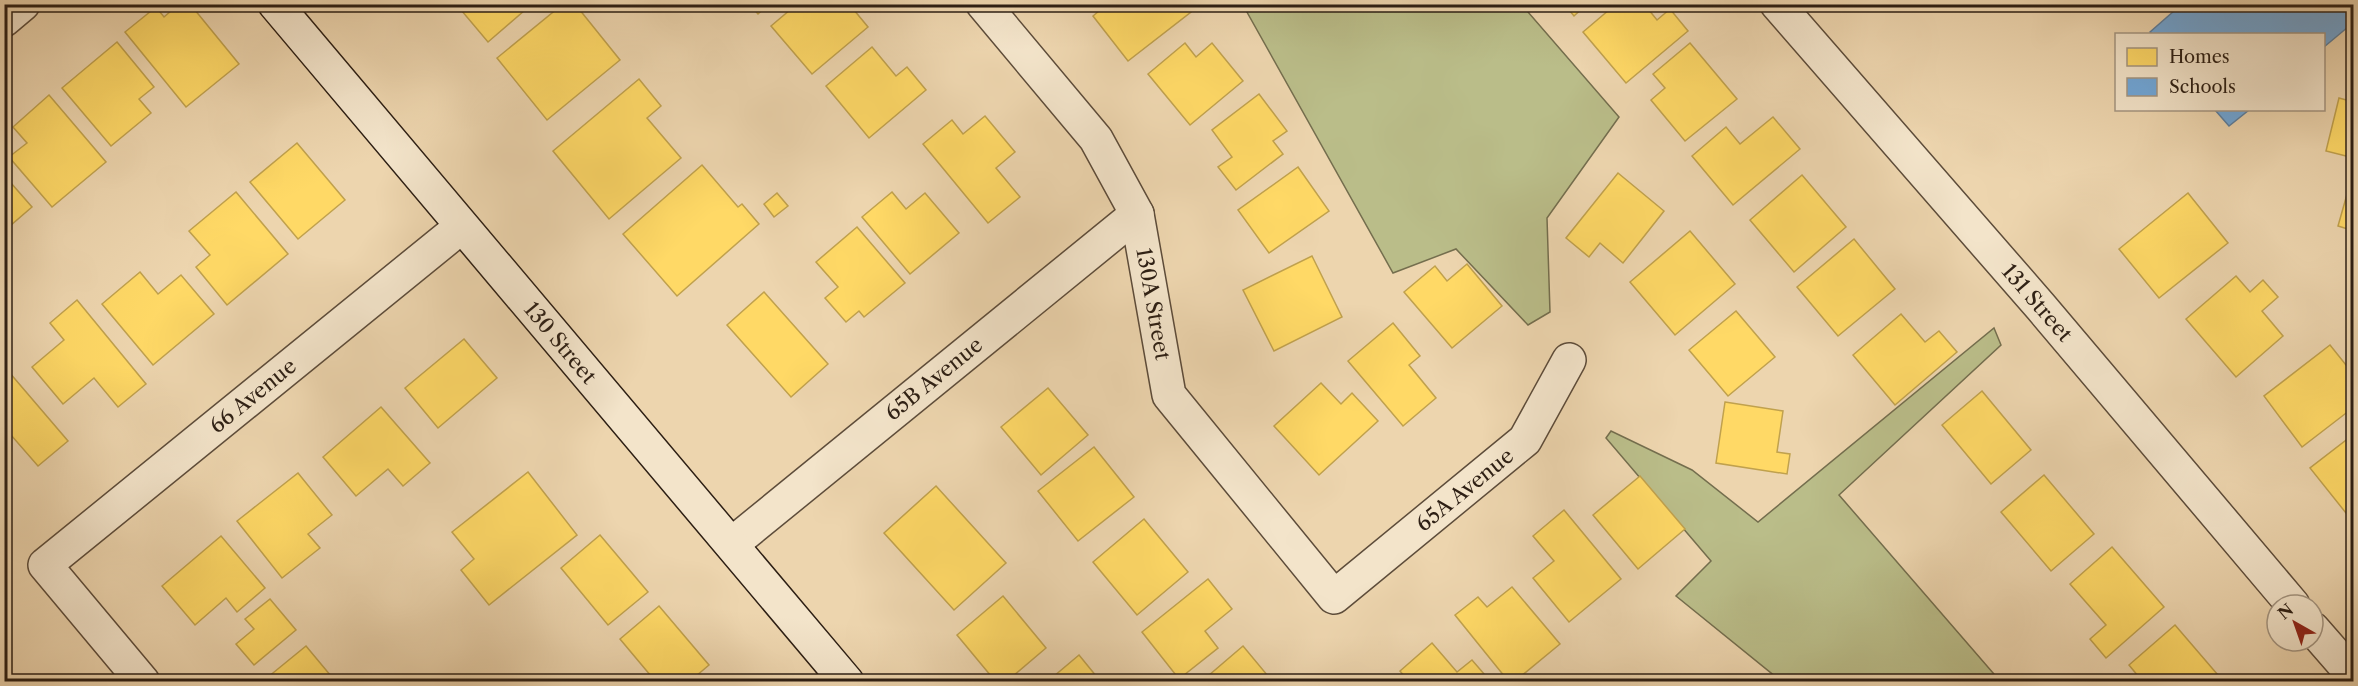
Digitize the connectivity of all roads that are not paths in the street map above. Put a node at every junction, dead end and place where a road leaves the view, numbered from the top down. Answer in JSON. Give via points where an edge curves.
{"nodes":[{"id":1,"x":23,"y":4,"type":"edge"},
{"id":2,"x":275,"y":4,"type":"edge"},
{"id":3,"x":983,"y":4,"type":"edge"},
{"id":4,"x":1777,"y":4,"type":"edge"},
{"id":5,"x":4,"y":20,"type":"edge"},
{"id":6,"x":1137,"y":214,"type":"junction"},
{"id":7,"x":461,"y":227,"type":"junction"},
{"id":8,"x":1569,"y":360,"type":"dead end"},
{"id":9,"x":732,"y":544,"type":"junction"},
{"id":10,"x":2283,"y":593,"type":"edge"},
{"id":11,"x":1334,"y":597,"type":"joint"},
{"id":12,"x":2325,"y":643,"type":"edge"},
{"id":13,"x":2354,"y":676,"type":"edge"},
{"id":14,"x":143,"y":681,"type":"edge"},
{"id":15,"x":847,"y":681,"type":"edge"}],
"edges":[{"from":1,"to":5,"type":"street"},
{"from":2,"to":7,"type":"street","name":"130 Street"},
{"from":3,"to":6,"type":"street","name":"130A Street","via":[[1096,139]]},
{"from":4,"to":10,"type":"street","name":"131 Street"},
{"from":6,"to":9,"type":"street","name":"65B Avenue"},
{"from":6,"to":11,"type":"street","name":"130A Street","via":[[1169,395]]},
{"from":7,"to":9,"type":"street","name":"130 Street"},
{"from":7,"to":14,"type":"street","name":"66 Avenue","via":[[45,565]]},
{"from":8,"to":11,"type":"street","name":"65A Avenue","via":[[1525,440]]},
{"from":9,"to":15,"type":"street","name":"130 Street"},
{"from":12,"to":13,"type":"street"}]}
